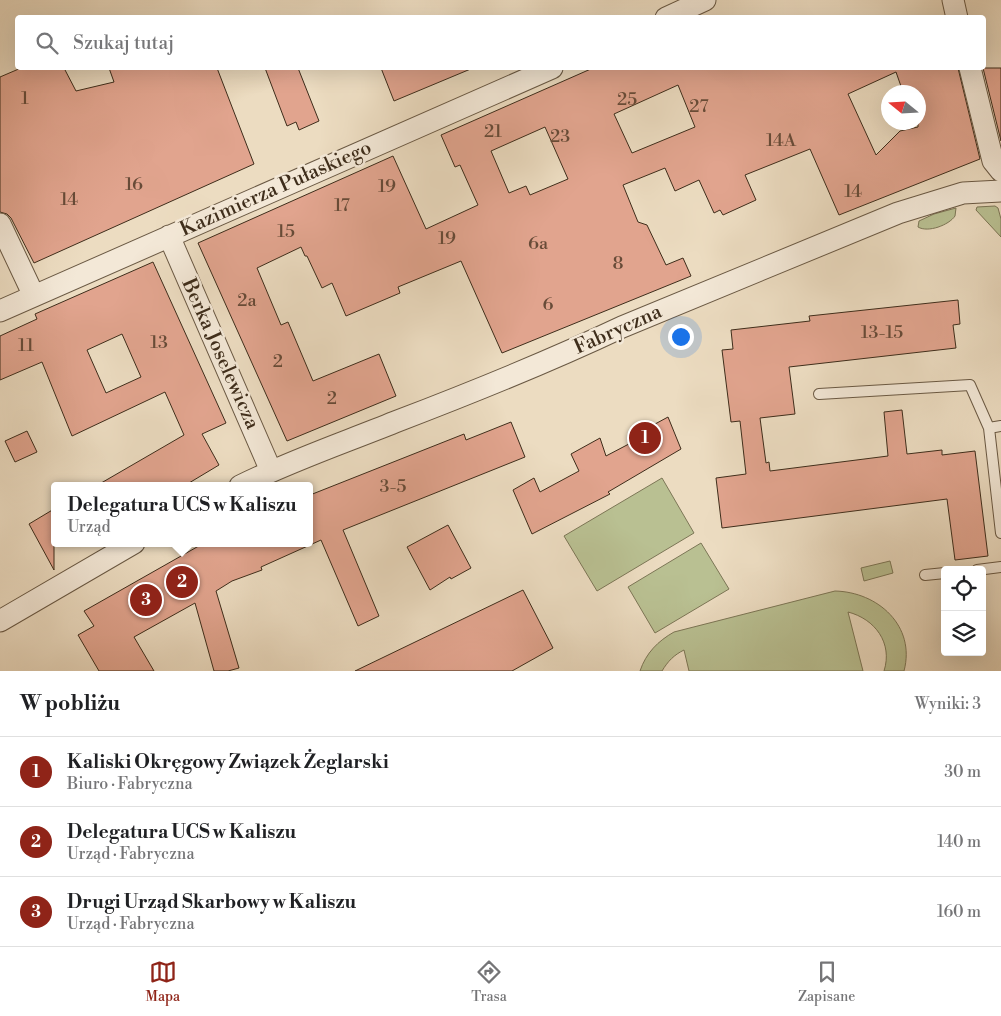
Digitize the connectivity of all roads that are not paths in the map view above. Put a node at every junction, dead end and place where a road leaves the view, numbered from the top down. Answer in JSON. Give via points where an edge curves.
{"nodes":[{"id":1,"x":705,"y":0,"type":"edge"},
{"id":2,"x":953,"y":0,"type":"edge"},
{"id":3,"x":672,"y":15,"type":"edge"},
{"id":4,"x":956,"y":15,"type":"edge"},
{"id":5,"x":547,"y":70,"type":"edge"},
{"id":6,"x":971,"y":70,"type":"edge"},
{"id":7,"x":997,"y":166,"type":"edge"},
{"id":8,"x":978,"y":191,"type":"junction"},
{"id":9,"x":1001,"y":191,"type":"edge"},
{"id":10,"x":0,"y":224,"type":"edge"},
{"id":11,"x":169,"y":236,"type":"junction"},
{"id":12,"x":34,"y":296,"type":"junction"},
{"id":13,"x":0,"y":311,"type":"edge"},
{"id":14,"x":819,"y":394,"type":"dead end"},
{"id":15,"x":1001,"y":426,"type":"edge"},
{"id":16,"x":989,"y":428,"type":"junction"},
{"id":17,"x":271,"y":471,"type":"junction"},
{"id":18,"x":248,"y":482,"type":"edge"},
{"id":19,"x":1001,"y":533,"type":"edge"},
{"id":20,"x":127,"y":547,"type":"edge"},
{"id":21,"x":1001,"y":567,"type":"edge"},
{"id":22,"x":986,"y":569,"type":"edge"},
{"id":23,"x":941,"y":573,"type":"edge"},
{"id":24,"x":924,"y":575,"type":"dead end"},
{"id":25,"x":0,"y":621,"type":"edge"}],
"edges":[{"from":1,"to":3,"type":"street"},
{"from":2,"to":4,"type":"street"},
{"from":5,"to":11,"type":"street","name":"Kazimierza Pułaskiego"},
{"from":6,"to":7,"type":"street"},
{"from":7,"to":8,"type":"street"},
{"from":8,"to":9,"type":"street","name":"Fabryczna"},
{"from":8,"to":17,"type":"street","name":"Fabryczna","via":[[898,213],[515,374]]},
{"from":10,"to":12,"type":"street"},
{"from":11,"to":12,"type":"street","name":"Kazimierza Pułaskiego"},
{"from":11,"to":17,"type":"street","name":"Berka Joselewicza"},
{"from":12,"to":13,"type":"street","name":"Kazimierza Pułaskiego"},
{"from":14,"to":16,"type":"lane","via":[[970,385]]},
{"from":15,"to":16,"type":"lane"},
{"from":16,"to":19,"type":"lane"},
{"from":17,"to":18,"type":"street","name":"Fabryczna"},
{"from":20,"to":25,"type":"street"},
{"from":21,"to":22,"type":"lane"},
{"from":23,"to":24,"type":"lane"}]}
